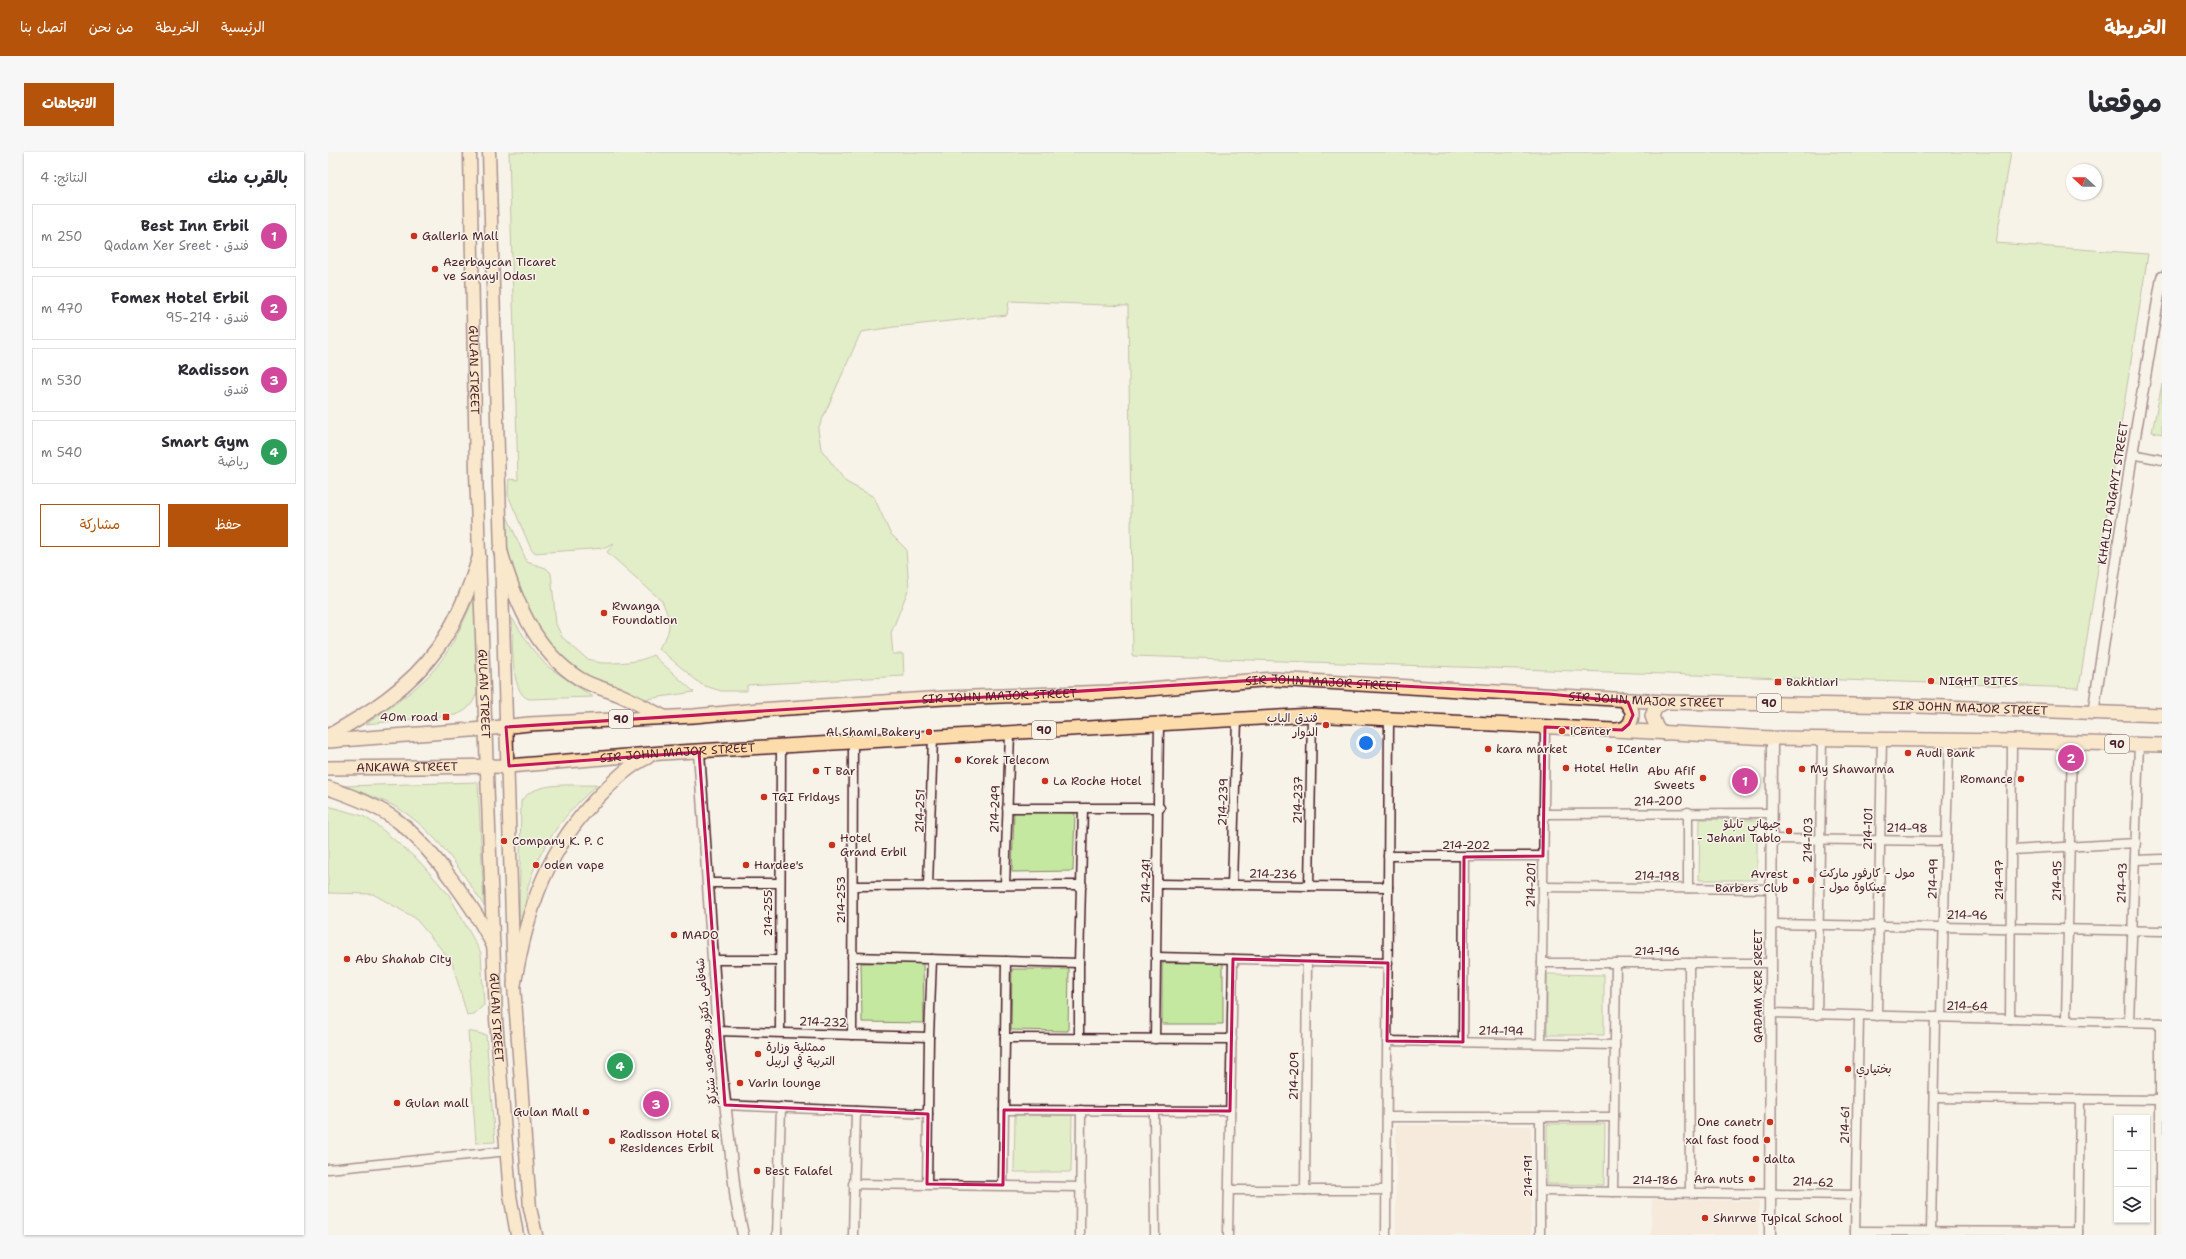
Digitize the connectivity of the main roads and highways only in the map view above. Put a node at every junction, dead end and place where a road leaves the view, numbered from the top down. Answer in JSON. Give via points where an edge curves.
{"nodes":[{"id":1,"x":470,"y":152,"type":"edge"},
{"id":2,"x":489,"y":152,"type":"edge"},
{"id":3,"x":490,"y":172,"type":"junction"},
{"id":4,"x":470,"y":174,"type":"junction"},
{"id":5,"x":500,"y":548,"type":"junction"},
{"id":6,"x":479,"y":558,"type":"junction"},
{"id":7,"x":1624,"y":699,"type":"junction"},
{"id":8,"x":1665,"y":702,"type":"junction"},
{"id":9,"x":2162,"y":715,"type":"edge"},
{"id":10,"x":665,"y":717,"type":"junction"},
{"id":11,"x":506,"y":727,"type":"junction"},
{"id":12,"x":484,"y":730,"type":"junction"},
{"id":13,"x":1617,"y":730,"type":"junction"},
{"id":14,"x":1665,"y":733,"type":"junction"},
{"id":15,"x":328,"y":736,"type":"edge"},
{"id":16,"x":328,"y":741,"type":"edge"},
{"id":17,"x":2162,"y":745,"type":"edge"},
{"id":18,"x":662,"y":753,"type":"junction"},
{"id":19,"x":487,"y":766,"type":"junction"},
{"id":20,"x":509,"y":766,"type":"junction"},
{"id":21,"x":328,"y":768,"type":"edge"},
{"id":22,"x":328,"y":788,"type":"edge"},
{"id":23,"x":493,"y":945,"type":"junction"},
{"id":24,"x":514,"y":985,"type":"junction"},
{"id":25,"x":517,"y":1235,"type":"edge"},
{"id":26,"x":536,"y":1235,"type":"edge"}],
"edges":[{"from":1,"to":4,"type":"main road","name":"GULAN STREET"},
{"from":2,"to":3,"type":"main road","name":"GULAN STREET"},
{"from":3,"to":4,"type":"main road","via":[[483,182],[476,182]]},
{"from":3,"to":5,"type":"main road","name":"GULAN STREET"},
{"from":4,"to":6,"type":"main road","name":"GULAN STREET"},
{"from":5,"to":10,"type":"highway","via":[[515,596],[543,645],[554,658],[599,689],[620,695]]},
{"from":5,"to":11,"type":"main road","name":"GULAN STREET"},
{"from":6,"to":12,"type":"main road","name":"GULAN STREET"},
{"from":6,"to":15,"type":"highway","via":[[467,595],[437,650],[418,672],[389,697],[362,717]]},
{"from":7,"to":8,"type":"highway","name":"SIR JOHN MAJOR STREET","number":"90"},
{"from":7,"to":10,"type":"highway","name":"SIR JOHN MAJOR STREET","number":"90","via":[[1274,679],[1110,692],[945,698]]},
{"from":7,"to":13,"type":"highway","via":[[1632,711],[1632,720],[1626,728]]},
{"from":8,"to":9,"type":"highway","name":"SIR JOHN MAJOR STREET","number":"90","via":[[1955,707]]},
{"from":8,"to":14,"type":"highway","via":[[1656,707],[1652,716],[1656,729]]},
{"from":10,"to":11,"type":"highway","name":"SIR JOHN MAJOR STREET","number":"90"},
{"from":11,"to":12,"type":"highway","name":"SIR JOHN MAJOR STREET","number":"90"},
{"from":11,"to":20,"type":"main road","name":"GULAN STREET"},
{"from":12,"to":16,"type":"highway","number":"90"},
{"from":12,"to":19,"type":"main road","name":"GULAN STREET"},
{"from":13,"to":14,"type":"highway","name":"SIR JOHN MAJOR STREET","number":"90"},
{"from":13,"to":18,"type":"highway","name":"SIR JOHN MAJOR STREET","number":"90","via":[[1312,715]]},
{"from":14,"to":17,"type":"highway","name":"SIR JOHN MAJOR STREET","number":"90","via":[[1772,738]]},
{"from":18,"to":20,"type":"highway","name":"SIR JOHN MAJOR STREET","number":"90"},
{"from":18,"to":24,"type":"highway","via":[[644,758],[627,769],[590,805],[562,840],[544,874],[531,908]]},
{"from":19,"to":20,"type":"highway","name":"SIR JOHN MAJOR STREET","number":"90"},
{"from":19,"to":21,"type":"highway","name":"ANKAWA STREET","number":"90"},
{"from":19,"to":23,"type":"main road","name":"GULAN STREET"},
{"from":20,"to":24,"type":"main road","name":"GULAN STREET"},
{"from":22,"to":23,"type":"highway","via":[[372,806],[399,822],[441,867],[484,926]]},
{"from":23,"to":25,"type":"main road","name":"GULAN STREET","via":[[510,1195]]},
{"from":24,"to":26,"type":"main road","name":"GULAN STREET","via":[[530,1208]]}]}
